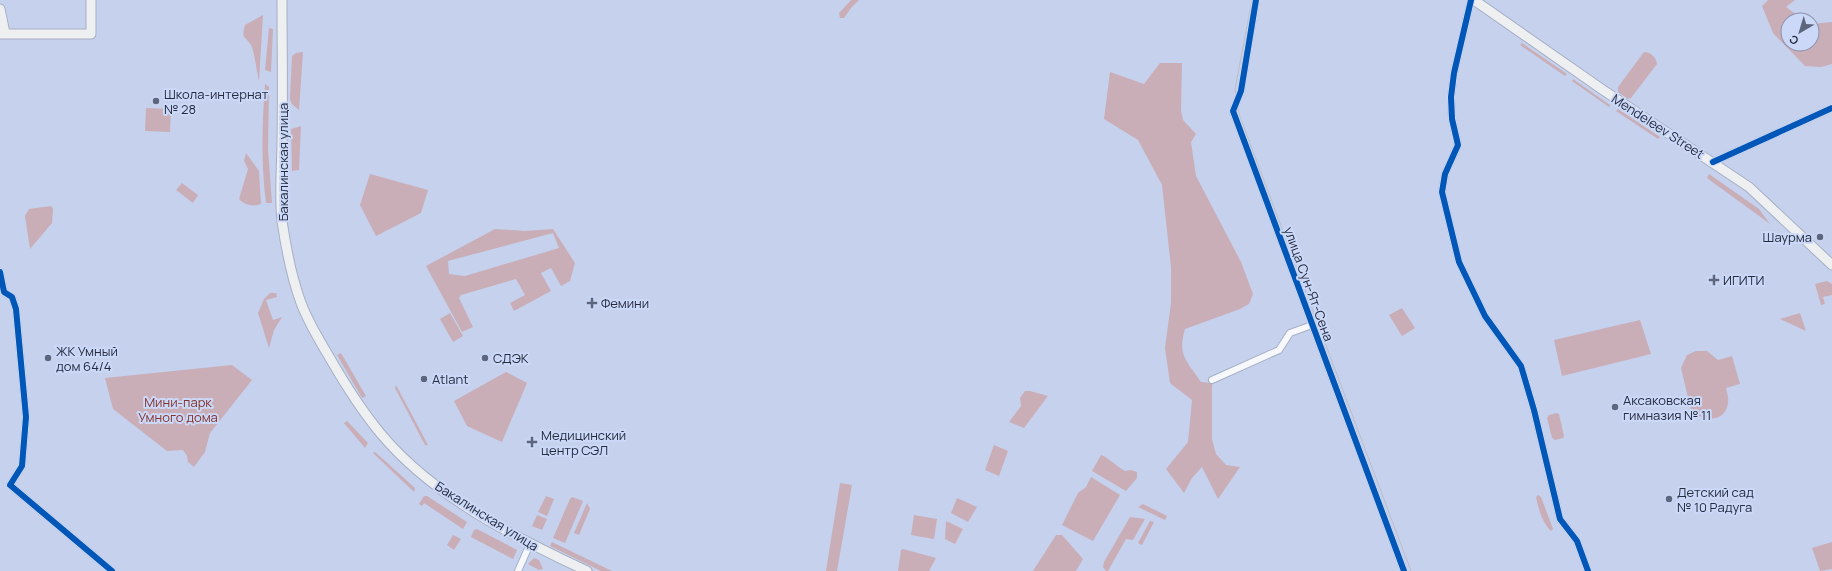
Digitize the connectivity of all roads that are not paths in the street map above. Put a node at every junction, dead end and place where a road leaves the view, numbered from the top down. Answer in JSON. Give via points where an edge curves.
{"nodes":[{"id":1,"x":91,"y":0,"type":"edge"},
{"id":2,"x":282,"y":0,"type":"edge"},
{"id":3,"x":1256,"y":0,"type":"edge"},
{"id":4,"x":1471,"y":0,"type":"edge"},
{"id":5,"x":1474,"y":0,"type":"edge"},
{"id":6,"x":0,"y":9,"type":"edge"},
{"id":7,"x":3,"y":33,"type":"edge"},
{"id":8,"x":1832,"y":108,"type":"edge"},
{"id":9,"x":1713,"y":162,"type":"junction"},
{"id":10,"x":1832,"y":265,"type":"edge"},
{"id":11,"x":0,"y":272,"type":"edge"},
{"id":12,"x":1312,"y":325,"type":"junction"},
{"id":13,"x":1212,"y":380,"type":"dead end"},
{"id":14,"x":530,"y":544,"type":"junction"},
{"id":15,"x":112,"y":571,"type":"edge"},
{"id":16,"x":518,"y":571,"type":"edge"},
{"id":17,"x":587,"y":571,"type":"edge"},
{"id":18,"x":1404,"y":571,"type":"edge"},
{"id":19,"x":1588,"y":571,"type":"edge"}],
"edges":[{"from":1,"to":7,"type":"main road","via":[[91,34]]},
{"from":2,"to":14,"type":"main road","name":"Бакалинская улица","via":[[282,218],[286,246],[301,302],[347,389],[382,435],[404,458],[451,496]]},
{"from":3,"to":12,"type":"street","name":"улица Сун-Ят-Сена","via":[[1241,91],[1234,111]]},
{"from":4,"to":19,"type":"street","via":[[1454,73],[1451,98],[1452,119],[1458,145],[1445,174],[1442,192],[1459,262],[1485,316],[1521,366],[1560,519],[1577,541]]},
{"from":5,"to":9,"type":"main road","name":"Mendeleev Street","via":[[1609,94]]},
{"from":6,"to":7,"type":"main road"},
{"from":8,"to":9,"type":"street"},
{"from":9,"to":10,"type":"main road","name":"Mendeleev Street","via":[[1749,187]]},
{"from":11,"to":15,"type":"street","via":[[4,292],[12,297],[16,309],[26,417],[22,466],[10,486]]},
{"from":12,"to":13,"type":"street","via":[[1290,333],[1279,350]]},
{"from":12,"to":18,"type":"street","name":"улица Сун-Ят-Сена"},
{"from":14,"to":16,"type":"street"},
{"from":14,"to":17,"type":"main road","name":"Бакалинская улица"}]}
